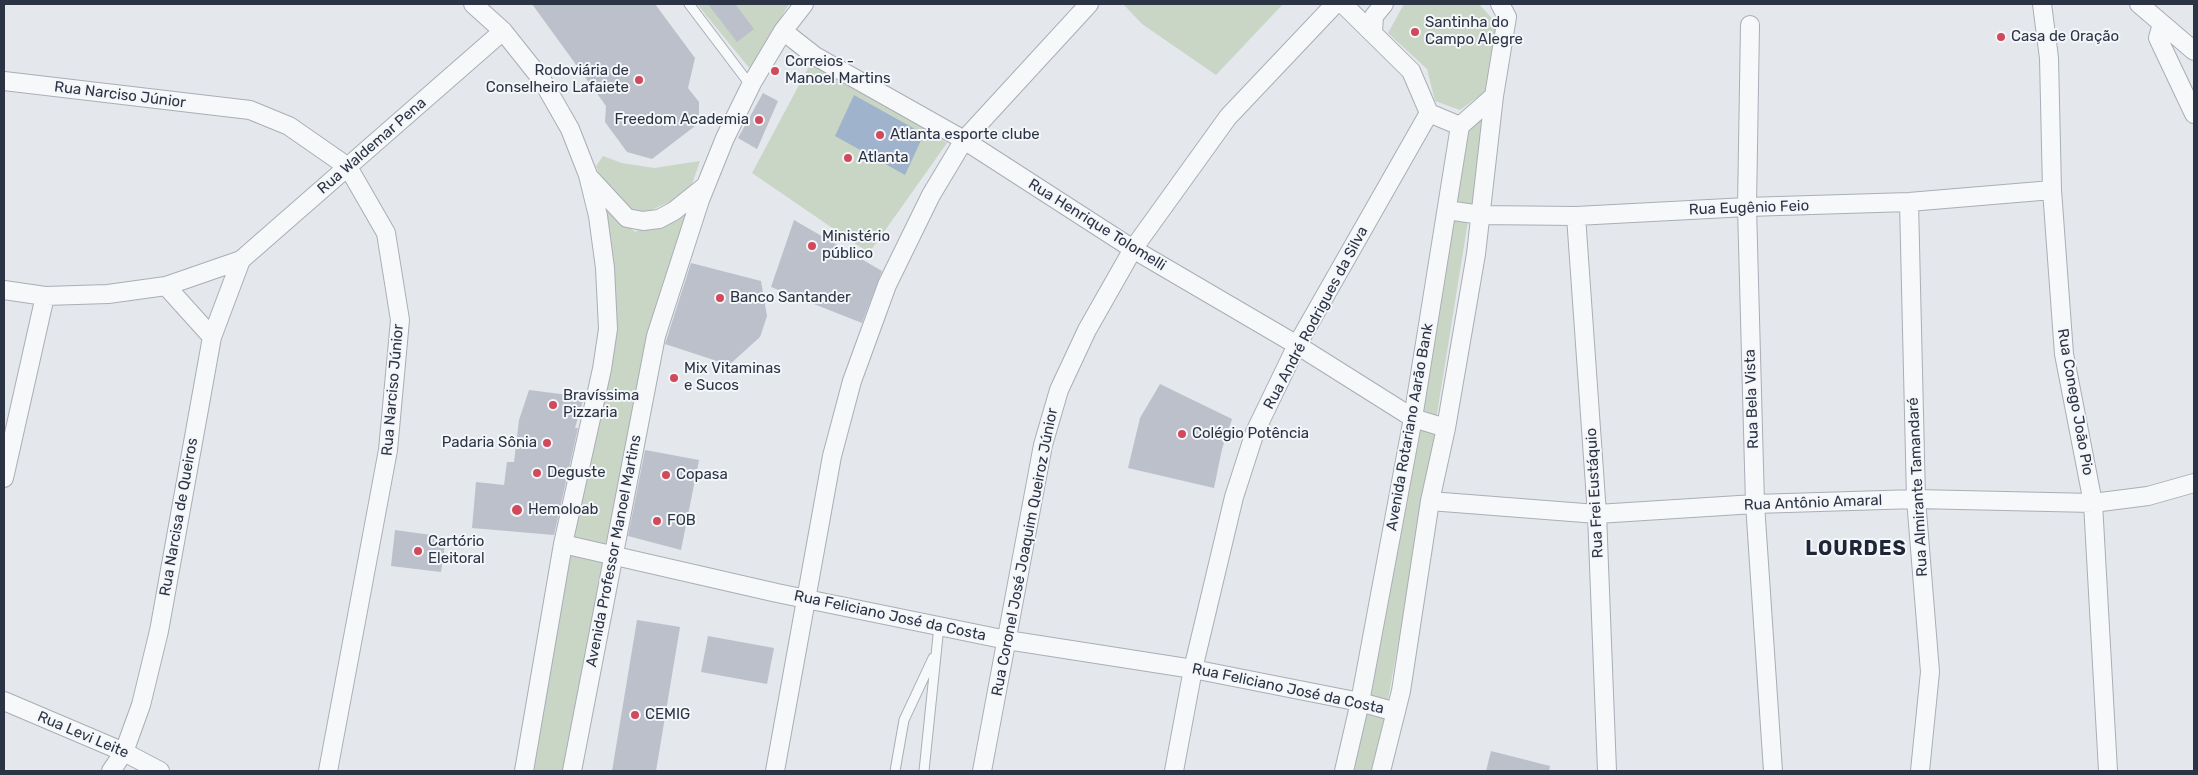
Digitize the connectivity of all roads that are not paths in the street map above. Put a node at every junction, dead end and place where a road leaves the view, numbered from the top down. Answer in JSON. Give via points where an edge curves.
{"nodes":[{"id":1,"x":473,"y":4,"type":"edge"},
{"id":2,"x":689,"y":4,"type":"edge"},
{"id":3,"x":804,"y":4,"type":"edge"},
{"id":4,"x":1089,"y":4,"type":"edge"},
{"id":5,"x":1335,"y":4,"type":"edge"},
{"id":6,"x":1343,"y":4,"type":"edge"},
{"id":7,"x":1384,"y":4,"type":"edge"},
{"id":8,"x":2042,"y":4,"type":"edge"},
{"id":9,"x":2139,"y":4,"type":"edge"},
{"id":10,"x":1503,"y":10,"type":"edge"},
{"id":11,"x":2162,"y":24,"type":"junction"},
{"id":12,"x":1750,"y":25,"type":"dead end"},
{"id":13,"x":503,"y":31,"type":"junction"},
{"id":14,"x":783,"y":31,"type":"junction"},
{"id":15,"x":1373,"y":32,"type":"junction"},
{"id":16,"x":2194,"y":51,"type":"edge"},
{"id":17,"x":4,"y":81,"type":"edge"},
{"id":18,"x":751,"y":86,"type":"junction"},
{"id":19,"x":1494,"y":96,"type":"junction"},
{"id":20,"x":1429,"y":113,"type":"junction"},
{"id":21,"x":2194,"y":114,"type":"edge"},
{"id":22,"x":1460,"y":126,"type":"junction"},
{"id":23,"x":964,"y":140,"type":"junction"},
{"id":24,"x":348,"y":167,"type":"junction"},
{"id":25,"x":588,"y":175,"type":"junction"},
{"id":26,"x":705,"y":187,"type":"junction"},
{"id":27,"x":2052,"y":190,"type":"junction"},
{"id":28,"x":1909,"y":202,"type":"junction"},
{"id":29,"x":1747,"y":207,"type":"junction"},
{"id":30,"x":1447,"y":210,"type":"junction"},
{"id":31,"x":1481,"y":214,"type":"junction"},
{"id":32,"x":1576,"y":216,"type":"junction"},
{"id":33,"x":1133,"y":249,"type":"junction"},
{"id":34,"x":241,"y":260,"type":"junction"},
{"id":35,"x":166,"y":286,"type":"junction"},
{"id":36,"x":4,"y":290,"type":"edge"},
{"id":37,"x":44,"y":296,"type":"junction"},
{"id":38,"x":212,"y":337,"type":"junction"},
{"id":39,"x":1297,"y":345,"type":"junction"},
{"id":40,"x":1412,"y":418,"type":"junction"},
{"id":41,"x":1446,"y":428,"type":"junction"},
{"id":42,"x":4,"y":478,"type":"edge"},
{"id":43,"x":2194,"y":483,"type":"edge"},
{"id":44,"x":1916,"y":499,"type":"junction"},
{"id":45,"x":1430,"y":501,"type":"junction"},
{"id":46,"x":2093,"y":503,"type":"junction"},
{"id":47,"x":1755,"y":504,"type":"junction"},
{"id":48,"x":1597,"y":514,"type":"junction"},
{"id":49,"x":563,"y":544,"type":"junction"},
{"id":50,"x":613,"y":556,"type":"junction"},
{"id":51,"x":807,"y":599,"type":"junction"},
{"id":52,"x":939,"y":626,"type":"junction"},
{"id":53,"x":1007,"y":640,"type":"junction"},
{"id":54,"x":936,"y":651,"type":"junction"},
{"id":55,"x":1193,"y":668,"type":"junction"},
{"id":56,"x":4,"y":701,"type":"edge"},
{"id":57,"x":1360,"y":702,"type":"junction"},
{"id":58,"x":1396,"y":712,"type":"junction"},
{"id":59,"x":124,"y":752,"type":"junction"},
{"id":60,"x":111,"y":771,"type":"edge"},
{"id":61,"x":160,"y":771,"type":"edge"},
{"id":62,"x":328,"y":771,"type":"edge"},
{"id":63,"x":524,"y":771,"type":"edge"},
{"id":64,"x":572,"y":771,"type":"edge"},
{"id":65,"x":775,"y":771,"type":"edge"},
{"id":66,"x":895,"y":771,"type":"edge"},
{"id":67,"x":924,"y":771,"type":"edge"},
{"id":68,"x":982,"y":771,"type":"edge"},
{"id":69,"x":1174,"y":771,"type":"edge"},
{"id":70,"x":1344,"y":771,"type":"edge"},
{"id":71,"x":1381,"y":771,"type":"edge"},
{"id":72,"x":1607,"y":771,"type":"edge"},
{"id":73,"x":1773,"y":771,"type":"edge"},
{"id":74,"x":1920,"y":771,"type":"edge"},
{"id":75,"x":2108,"y":771,"type":"edge"}],
"edges":[{"from":1,"to":13,"type":"street"},
{"from":2,"to":18,"type":"lane"},
{"from":3,"to":14,"type":"street","name":"Avenida Professor Manoel Martins"},
{"from":4,"to":23,"type":"street"},
{"from":5,"to":33,"type":"street","name":"Rua Coronel José Joaquim Queiroz Júnior","via":[[1228,117]]},
{"from":6,"to":15,"type":"street"},
{"from":7,"to":15,"type":"street","via":[[1374,16]]},
{"from":8,"to":27,"type":"street","name":"Rua Conego João Pio","via":[[2049,58]]},
{"from":9,"to":11,"type":"street"},
{"from":10,"to":19,"type":"street"},
{"from":11,"to":16,"type":"street"},
{"from":11,"to":21,"type":"street","via":[[2158,38]]},
{"from":12,"to":29,"type":"street","name":"Rua Bela Vista"},
{"from":13,"to":24,"type":"street","name":"Rua Waldemar Pena"},
{"from":13,"to":25,"type":"street","via":[[542,80],[570,129]]},
{"from":14,"to":18,"type":"street","name":"Avenida Professor Manoel Martins"},
{"from":14,"to":23,"type":"street","name":"Rua Henrique Tolomelli","via":[[815,56]]},
{"from":15,"to":20,"type":"street","via":[[1411,71]]},
{"from":17,"to":24,"type":"street","name":"Rua Narciso Júnior","via":[[250,110],[289,126]]},
{"from":18,"to":26,"type":"street","name":"Avenida Professor Manoel Martins"},
{"from":19,"to":22,"type":"street"},
{"from":19,"to":31,"type":"street"},
{"from":20,"to":22,"type":"street"},
{"from":20,"to":39,"type":"street","name":"Rua André Rodrigues da Silva"},
{"from":22,"to":30,"type":"street","name":"Avenida Rotariano Aarão Bank"},
{"from":23,"to":33,"type":"street","name":"Rua Henrique Tolomelli"},
{"from":23,"to":51,"type":"street","via":[[931,195],[887,285],[854,376],[832,456]]},
{"from":24,"to":34,"type":"street","name":"Rua Waldemar Pena"},
{"from":24,"to":62,"type":"street","name":"Rua Narciso Júnior","via":[[386,233],[400,320],[388,450]]},
{"from":25,"to":26,"type":"street","via":[[627,218],[643,221],[674,211]]},
{"from":25,"to":49,"type":"street","via":[[604,259],[608,329]]},
{"from":26,"to":50,"type":"street","name":"Avenida Professor Manoel Martins","via":[[656,336]]},
{"from":27,"to":28,"type":"street","name":"Rua Eugênio Feio"},
{"from":27,"to":46,"type":"street","name":"Rua Conego João Pio","via":[[2064,354]]},
{"from":28,"to":29,"type":"street","name":"Rua Eugênio Feio"},
{"from":28,"to":44,"type":"street","name":"Rua Almirante Tamandaré"},
{"from":29,"to":32,"type":"street","name":"Rua Eugênio Feio"},
{"from":29,"to":47,"type":"street","name":"Rua Bela Vista"},
{"from":30,"to":31,"type":"street","name":"Rua Eugênio Feio"},
{"from":30,"to":40,"type":"street","name":"Avenida Rotariano Aarão Bank"},
{"from":31,"to":32,"type":"street","name":"Rua Eugênio Feio"},
{"from":31,"to":41,"type":"street"},
{"from":32,"to":48,"type":"street","name":"Rua Frei Eustáquio"},
{"from":33,"to":39,"type":"street","name":"Rua Henrique Tolomelli"},
{"from":33,"to":53,"type":"street","name":"Rua Coronel José Joaquim Queiroz Júnior","via":[[1087,330],[1058,390],[1043,444]]},
{"from":34,"to":35,"type":"street"},
{"from":34,"to":38,"type":"street","name":"Rua Narcisa de Queiros"},
{"from":35,"to":37,"type":"street","via":[[108,294]]},
{"from":35,"to":38,"type":"street"},
{"from":36,"to":37,"type":"street"},
{"from":37,"to":42,"type":"street"},
{"from":38,"to":59,"type":"street","name":"Rua Narcisa de Queiros","via":[[159,631],[141,705]]},
{"from":39,"to":40,"type":"street","name":"Rua Henrique Tolomelli"},
{"from":39,"to":55,"type":"street","name":"Rua André Rodrigues da Silva","via":[[1255,432],[1237,488]]},
{"from":40,"to":41,"type":"street","name":"Rua Henrique Tolomelli"},
{"from":40,"to":57,"type":"street","name":"Avenida Rotariano Aarão Bank"},
{"from":41,"to":45,"type":"street"},
{"from":43,"to":46,"type":"street","name":"Rua Antônio Amaral","via":[[2148,496]]},
{"from":44,"to":46,"type":"street","name":"Rua Antônio Amaral"},
{"from":44,"to":47,"type":"street","name":"Rua Antônio Amaral"},
{"from":44,"to":74,"type":"street","name":"Rua Almirante Tamandaré","via":[[1930,672]]},
{"from":45,"to":48,"type":"street","name":"Rua Antônio Amaral"},
{"from":45,"to":58,"type":"street"},
{"from":46,"to":75,"type":"street","name":"Rua Conego João Pio"},
{"from":47,"to":48,"type":"street","name":"Rua Antônio Amaral"},
{"from":47,"to":73,"type":"street","name":"Rua Bela Vista"},
{"from":48,"to":72,"type":"street","name":"Rua Frei Eustáquio"},
{"from":49,"to":50,"type":"street","name":"Rua Feliciano José da Costa"},
{"from":49,"to":63,"type":"street"},
{"from":50,"to":51,"type":"street","name":"Rua Feliciano José da Costa"},
{"from":50,"to":64,"type":"street","name":"Avenida Professor Manoel Martins"},
{"from":51,"to":52,"type":"street","name":"Rua Feliciano José da Costa"},
{"from":51,"to":65,"type":"street"},
{"from":52,"to":53,"type":"street","name":"Rua Feliciano José da Costa"},
{"from":52,"to":54,"type":"lane"},
{"from":53,"to":55,"type":"street","name":"Rua Feliciano José da Costa"},
{"from":53,"to":68,"type":"street","name":"Rua Coronel José Joaquim Queiroz Júnior"},
{"from":54,"to":66,"type":"lane","via":[[904,720]]},
{"from":54,"to":67,"type":"lane"},
{"from":55,"to":57,"type":"street","name":"Rua Feliciano José da Costa"},
{"from":55,"to":69,"type":"street","name":"Rua André Rodrigues da Silva"},
{"from":56,"to":59,"type":"street","name":"Rua Levi Leite"},
{"from":57,"to":58,"type":"street","name":"Rua Feliciano José da Costa"},
{"from":57,"to":70,"type":"street","name":"Avenida Rotariano Aarão Bank"},
{"from":58,"to":71,"type":"street"},
{"from":59,"to":60,"type":"street","name":"Rua Narcisa de Queiros"},
{"from":59,"to":61,"type":"street","name":"Rua Levi Leite"}]}
